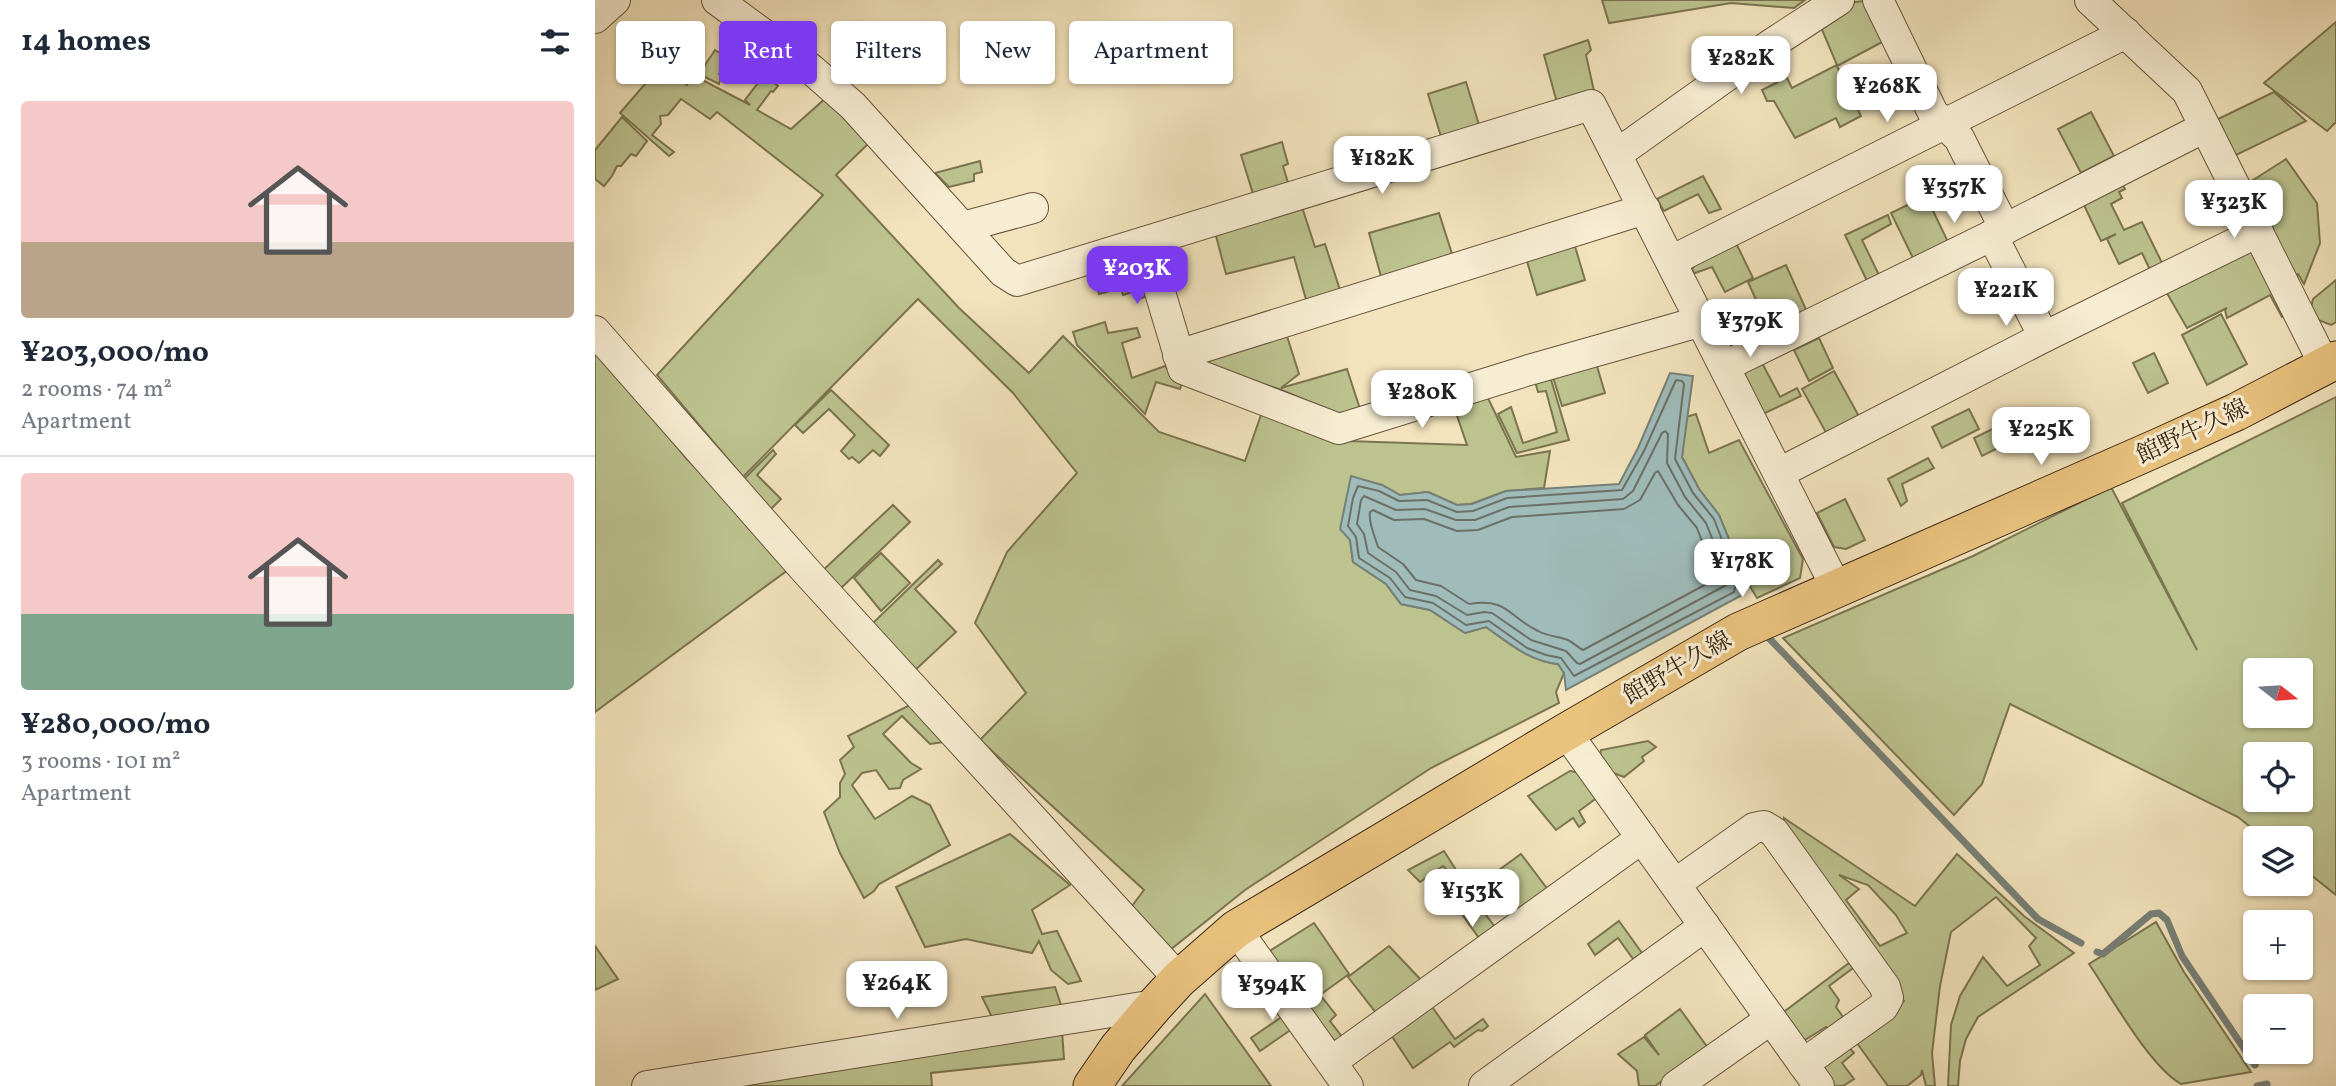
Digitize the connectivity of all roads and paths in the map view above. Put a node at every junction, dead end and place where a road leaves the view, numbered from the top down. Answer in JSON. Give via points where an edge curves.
{"nodes":[{"id":1,"x":615,"y":0,"type":"edge"},
{"id":2,"x":717,"y":0,"type":"edge"},
{"id":3,"x":1839,"y":0,"type":"edge"},
{"id":4,"x":1878,"y":0,"type":"edge"},
{"id":5,"x":2089,"y":0,"type":"edge"},
{"id":6,"x":595,"y":19,"type":"edge"},
{"id":7,"x":2126,"y":33,"type":"junction"},
{"id":8,"x":1944,"y":125,"type":"junction"},
{"id":9,"x":2205,"y":127,"type":"junction"},
{"id":10,"x":1617,"y":155,"type":"junction"},
{"id":11,"x":1033,"y":208,"type":"dead end"},
{"id":12,"x":1645,"y":209,"type":"junction"},
{"id":13,"x":963,"y":227,"type":"junction"},
{"id":14,"x":1999,"y":232,"type":"junction"},
{"id":15,"x":2258,"y":232,"type":"junction"},
{"id":16,"x":1145,"y":242,"type":"junction"},
{"id":17,"x":1671,"y":261,"type":"junction"},
{"id":18,"x":1702,"y":321,"type":"junction"},
{"id":19,"x":595,"y":331,"type":"edge"},
{"id":20,"x":2043,"y":337,"type":"junction"},
{"id":21,"x":1178,"y":355,"type":"junction"},
{"id":22,"x":2331,"y":363,"type":"edge"},
{"id":23,"x":1725,"y":366,"type":"junction"},
{"id":24,"x":1779,"y":473,"type":"junction"},
{"id":25,"x":1836,"y":587,"type":"junction"},
{"id":26,"x":1566,"y":732,"type":"junction"},
{"id":27,"x":1643,"y":838,"type":"junction"},
{"id":28,"x":1675,"y":884,"type":"junction"},
{"id":29,"x":1705,"y":926,"type":"junction"},
{"id":30,"x":1235,"y":929,"type":"junction"},
{"id":31,"x":1167,"y":992,"type":"junction"},
{"id":32,"x":1771,"y":1019,"type":"junction"},
{"id":33,"x":1331,"y":1062,"type":"junction"},
{"id":34,"x":1811,"y":1075,"type":"edge"},
{"id":35,"x":714,"y":1080,"type":"edge"},
{"id":36,"x":647,"y":1086,"type":"edge"},
{"id":37,"x":1092,"y":1086,"type":"edge"},
{"id":38,"x":1348,"y":1086,"type":"edge"},
{"id":39,"x":1484,"y":1086,"type":"edge"},
{"id":40,"x":1676,"y":1086,"type":"edge"}],
"edges":[{"from":1,"to":6,"type":"street"},
{"from":2,"to":13,"type":"street","via":[[853,106]]},
{"from":3,"to":10,"type":"street"},
{"from":4,"to":8,"type":"street","via":[[1933,113]]},
{"from":5,"to":7,"type":"street"},
{"from":7,"to":8,"type":"street"},
{"from":7,"to":9,"type":"street","via":[[2187,91]]},
{"from":8,"to":14,"type":"street","via":[[1959,138]]},
{"from":8,"to":17,"type":"street"},
{"from":9,"to":14,"type":"street"},
{"from":9,"to":15,"type":"street"},
{"from":10,"to":12,"type":"street"},
{"from":10,"to":16,"type":"street","via":[[1591,105]]},
{"from":11,"to":13,"type":"street"},
{"from":12,"to":17,"type":"street"},
{"from":12,"to":21,"type":"street"},
{"from":13,"to":16,"type":"street","via":[[1017,282]]},
{"from":14,"to":20,"type":"street"},
{"from":14,"to":23,"type":"street"},
{"from":15,"to":20,"type":"street"},
{"from":15,"to":22,"type":"street"},
{"from":16,"to":21,"type":"street"},
{"from":17,"to":18,"type":"street"},
{"from":18,"to":21,"type":"street","via":[[1339,429],[1183,369]]},
{"from":18,"to":23,"type":"street"},
{"from":19,"to":31,"type":"street"},
{"from":20,"to":24,"type":"street"},
{"from":22,"to":25,"type":"main road","name":"館野牛久線","via":[[2159,447]]},
{"from":23,"to":24,"type":"street"},
{"from":24,"to":25,"type":"street"},
{"from":25,"to":26,"type":"main road","name":"館野牛久線","via":[[1738,632]]},
{"from":26,"to":27,"type":"street"},
{"from":26,"to":30,"type":"main road","name":"館野牛久線"},
{"from":27,"to":28,"type":"street"},
{"from":27,"to":33,"type":"street"},
{"from":28,"to":29,"type":"street"},
{"from":28,"to":34,"type":"street","via":[[1753,828],[1764,826],[1774,832],[1885,986],[1888,998],[1884,1007]]},
{"from":29,"to":32,"type":"street"},
{"from":29,"to":39,"type":"street"},
{"from":30,"to":31,"type":"main road","name":"館野牛久線"},
{"from":30,"to":33,"type":"street"},
{"from":31,"to":35,"type":"street"},
{"from":31,"to":37,"type":"main road","name":"館野牛久線"},
{"from":32,"to":34,"type":"street"},
{"from":32,"to":40,"type":"street"},
{"from":33,"to":38,"type":"street"},
{"from":35,"to":36,"type":"street"}]}
